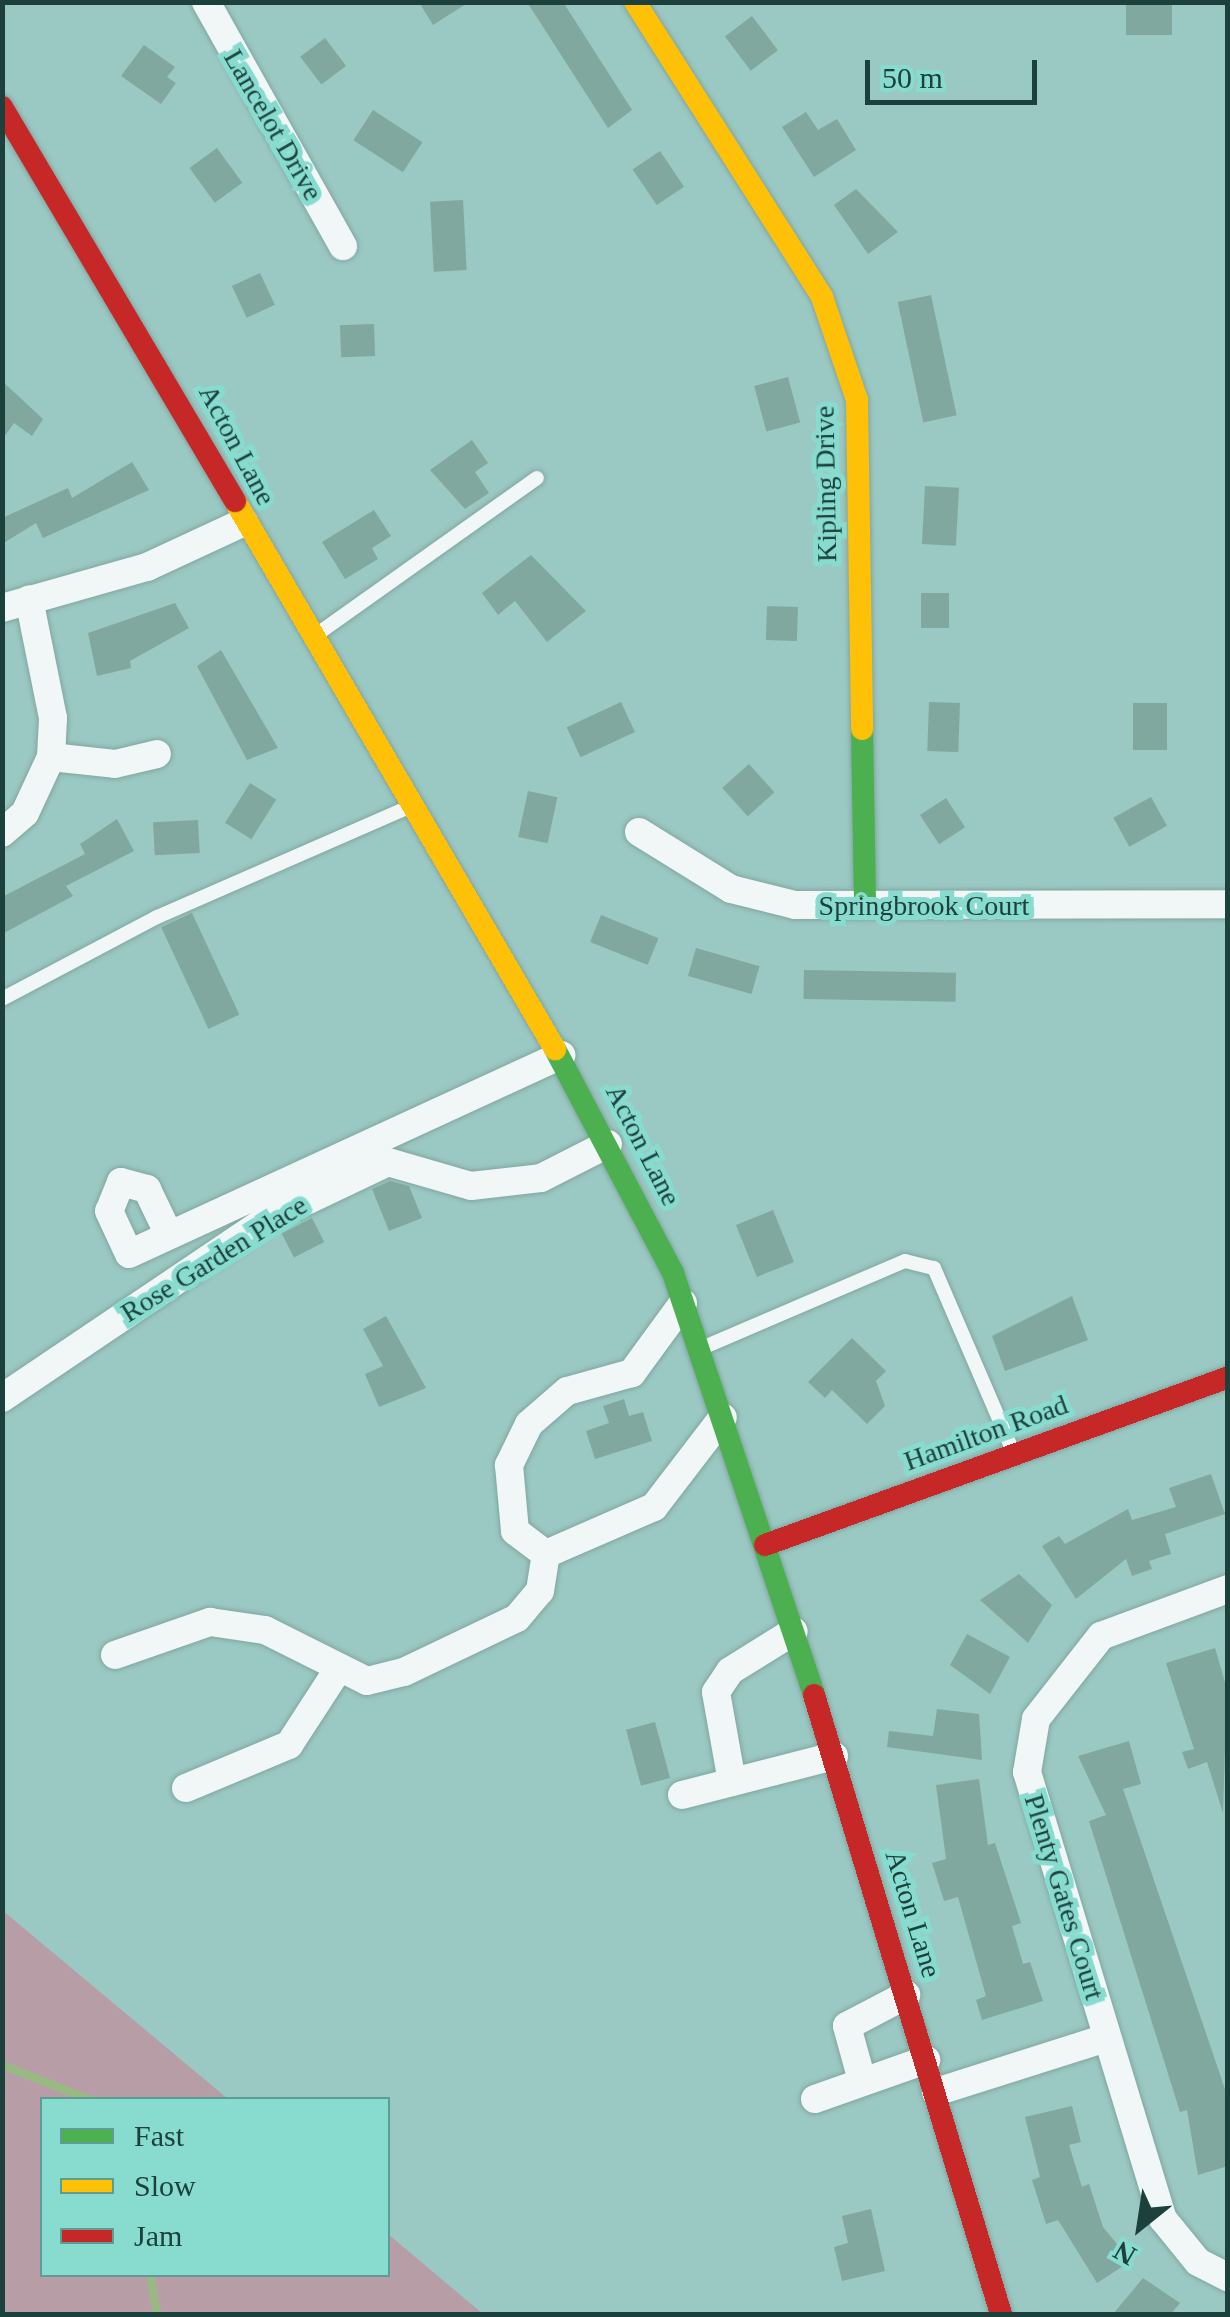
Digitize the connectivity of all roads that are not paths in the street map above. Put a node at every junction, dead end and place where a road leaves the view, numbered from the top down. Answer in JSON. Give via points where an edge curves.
{"nodes":[{"id":1,"x":206,"y":2,"type":"edge"},
{"id":2,"x":635,"y":2,"type":"edge"},
{"id":3,"x":2,"y":107,"type":"edge"},
{"id":4,"x":343,"y":246,"type":"dead end"},
{"id":5,"x":537,"y":478,"type":"dead end"},
{"id":6,"x":244,"y":522,"type":"junction"},
{"id":7,"x":16,"y":604,"type":"edge"},
{"id":8,"x":312,"y":638,"type":"junction"},
{"id":9,"x":157,"y":754,"type":"dead end"},
{"id":10,"x":51,"y":756,"type":"junction"},
{"id":11,"x":416,"y":803,"type":"junction"},
{"id":12,"x":640,"y":832,"type":"dead end"},
{"id":13,"x":2,"y":833,"type":"edge"},
{"id":14,"x":865,"y":904,"type":"junction"},
{"id":15,"x":1228,"y":904,"type":"edge"},
{"id":16,"x":2,"y":998,"type":"edge"},
{"id":17,"x":561,"y":1055,"type":"junction"},
{"id":18,"x":608,"y":1144,"type":"junction"},
{"id":19,"x":169,"y":1234,"type":"dead end"},
{"id":20,"x":683,"y":1303,"type":"junction"},
{"id":21,"x":700,"y":1349,"type":"junction"},
{"id":22,"x":1228,"y":1377,"type":"edge"},
{"id":23,"x":2,"y":1398,"type":"edge"},
{"id":24,"x":723,"y":1417,"type":"junction"},
{"id":25,"x":1015,"y":1454,"type":"junction"},
{"id":26,"x":765,"y":1545,"type":"junction"},
{"id":27,"x":546,"y":1554,"type":"junction"},
{"id":28,"x":1228,"y":1590,"type":"edge"},
{"id":29,"x":794,"y":1630,"type":"junction"},
{"id":30,"x":115,"y":1654,"type":"dead end"},
{"id":31,"x":337,"y":1671,"type":"junction"},
{"id":32,"x":834,"y":1756,"type":"junction"},
{"id":33,"x":732,"y":1782,"type":"junction"},
{"id":34,"x":186,"y":1788,"type":"dead end"},
{"id":35,"x":682,"y":1795,"type":"dead end"},
{"id":36,"x":906,"y":1995,"type":"junction"},
{"id":37,"x":1106,"y":2038,"type":"junction"},
{"id":38,"x":926,"y":2060,"type":"junction"},
{"id":39,"x":861,"y":2077,"type":"junction"},
{"id":40,"x":936,"y":2092,"type":"junction"},
{"id":41,"x":815,"y":2099,"type":"dead end"},
{"id":42,"x":1228,"y":2277,"type":"edge"},
{"id":43,"x":1000,"y":2314,"type":"edge"}],
"edges":[{"from":1,"to":4,"type":"street","name":"Lancelot Drive"},
{"from":2,"to":14,"type":"street","name":"Kipling Drive","via":[[822,297],[857,400]]},
{"from":3,"to":6,"type":"street","name":"Acton Lane"},
{"from":5,"to":8,"type":"lane"},
{"from":6,"to":7,"type":"street","via":[[147,567]]},
{"from":6,"to":8,"type":"street","name":"Acton Lane"},
{"from":7,"to":10,"type":"street","via":[[54,718]]},
{"from":8,"to":11,"type":"street","name":"Acton Lane"},
{"from":9,"to":10,"type":"street","via":[[115,764]]},
{"from":10,"to":13,"type":"street","via":[[25,813]]},
{"from":11,"to":16,"type":"lane","via":[[157,917]]},
{"from":11,"to":17,"type":"street","name":"Acton Lane"},
{"from":12,"to":14,"type":"street","name":"Springbrook Court","via":[[755,898]]},
{"from":14,"to":15,"type":"street","name":"Springbrook Court"},
{"from":17,"to":18,"type":"street","name":"Acton Lane"},
{"from":17,"to":19,"type":"street"},
{"from":18,"to":20,"type":"street","name":"Acton Lane"},
{"from":18,"to":23,"type":"street","name":"Rose Garden Place","via":[[541,1178],[471,1186],[388,1162],[252,1228]]},
{"from":20,"to":21,"type":"street","name":"Acton Lane"},
{"from":20,"to":27,"type":"street","via":[[632,1373],[568,1391],[514,1449],[506,1492],[515,1531]]},
{"from":21,"to":24,"type":"street","name":"Acton Lane"},
{"from":21,"to":25,"type":"lane","via":[[905,1260],[934,1268]]},
{"from":22,"to":25,"type":"street","name":"Hamilton Road"},
{"from":24,"to":26,"type":"street","name":"Acton Lane"},
{"from":24,"to":27,"type":"street","via":[[654,1507]]},
{"from":25,"to":26,"type":"street","name":"Hamilton Road"},
{"from":26,"to":29,"type":"street","name":"Acton Lane"},
{"from":27,"to":31,"type":"street","via":[[540,1590],[516,1618],[404,1672],[366,1680]]},
{"from":28,"to":37,"type":"street","name":"Plenty Gates Court","via":[[1100,1636],[1036,1719],[1027,1772],[1035,1818]]},
{"from":29,"to":32,"type":"street","name":"Acton Lane"},
{"from":29,"to":33,"type":"street","via":[[730,1671],[716,1692]]},
{"from":30,"to":31,"type":"street","via":[[210,1622],[266,1630]]},
{"from":31,"to":34,"type":"street","via":[[288,1745]]},
{"from":32,"to":33,"type":"street"},
{"from":32,"to":36,"type":"street","name":"Acton Lane"},
{"from":33,"to":35,"type":"street"},
{"from":36,"to":38,"type":"street","name":"Acton Lane"},
{"from":36,"to":39,"type":"street","via":[[848,2026]]},
{"from":37,"to":40,"type":"street"},
{"from":37,"to":42,"type":"street","name":"Plenty Gates Court","via":[[1163,2219],[1198,2262]]},
{"from":38,"to":39,"type":"street"},
{"from":38,"to":40,"type":"street","name":"Acton Lane"},
{"from":39,"to":41,"type":"street"},
{"from":40,"to":43,"type":"street","name":"Acton Lane"}]}
